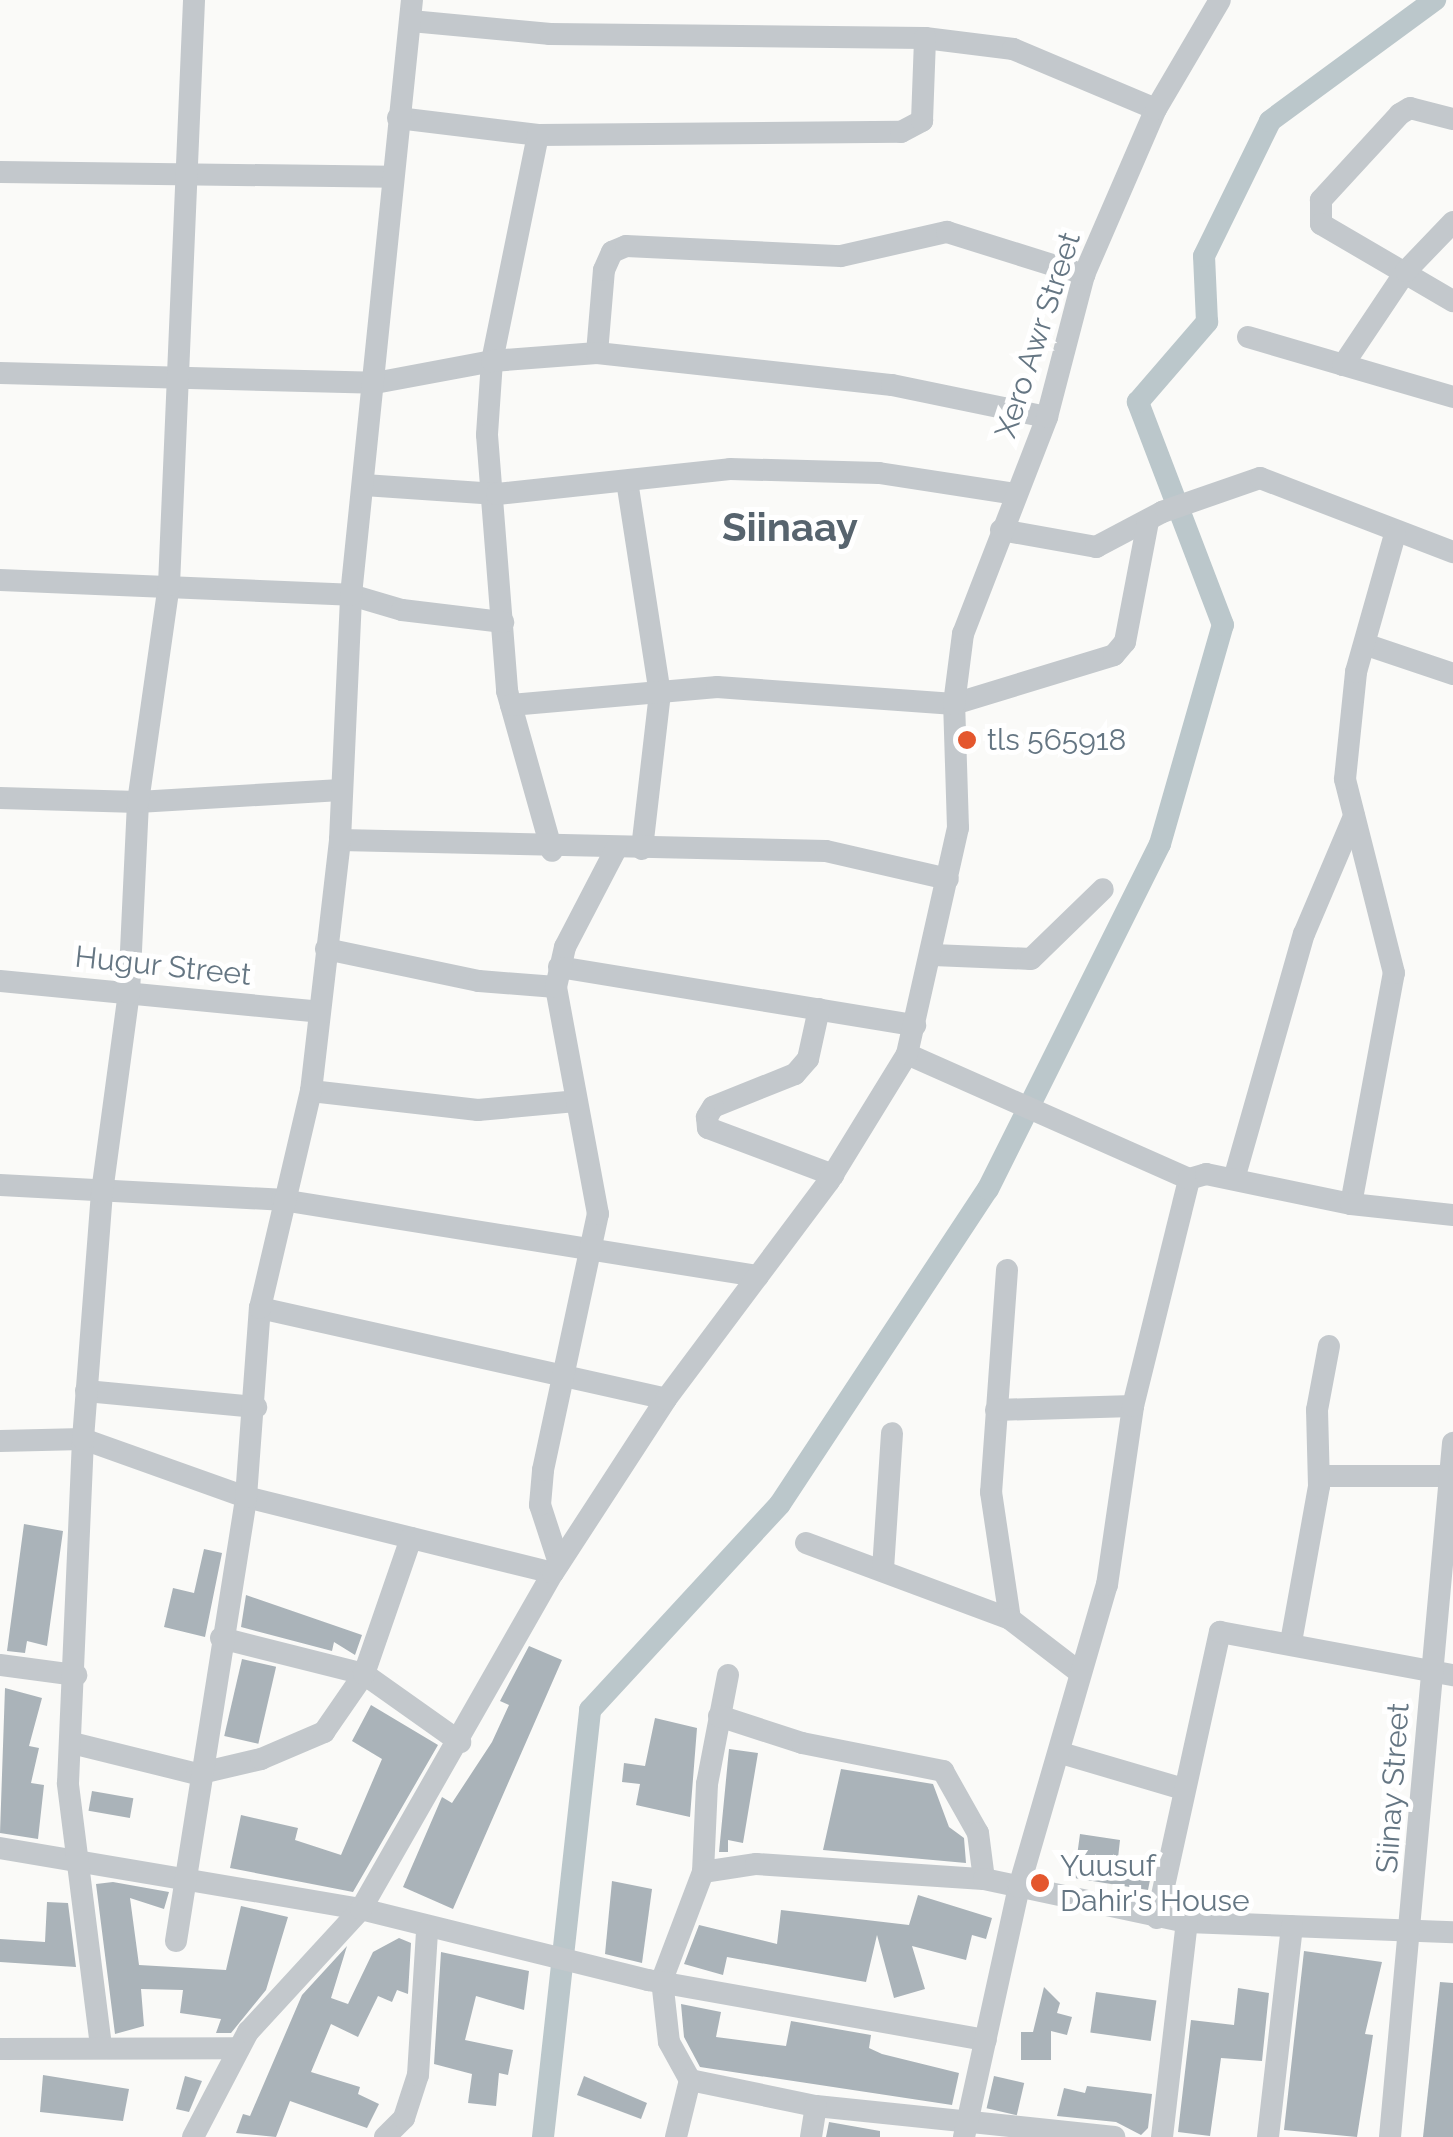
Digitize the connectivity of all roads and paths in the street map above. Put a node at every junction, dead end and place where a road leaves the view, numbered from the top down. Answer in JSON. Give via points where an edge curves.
{"nodes":[{"id":1,"x":194,"y":0,"type":"edge"},
{"id":2,"x":1220,"y":0,"type":"edge"},
{"id":3,"x":412,"y":10,"type":"edge"},
{"id":4,"x":926,"y":38,"type":"junction"},
{"id":5,"x":1156,"y":109,"type":"junction"},
{"id":6,"x":398,"y":118,"type":"junction"},
{"id":7,"x":1453,"y":119,"type":"edge"},
{"id":8,"x":538,"y":134,"type":"junction"},
{"id":9,"x":0,"y":172,"type":"edge"},
{"id":10,"x":185,"y":176,"type":"junction"},
{"id":11,"x":392,"y":178,"type":"junction"},
{"id":12,"x":1453,"y":222,"type":"edge"},
{"id":13,"x":1406,"y":271,"type":"junction"},
{"id":14,"x":1084,"y":275,"type":"junction"},
{"id":15,"x":1453,"y":301,"type":"edge"},
{"id":16,"x":1248,"y":336,"type":"dead end"},
{"id":17,"x":597,"y":353,"type":"junction"},
{"id":18,"x":492,"y":361,"type":"junction"},
{"id":19,"x":1344,"y":365,"type":"junction"},
{"id":20,"x":0,"y":374,"type":"edge"},
{"id":21,"x":174,"y":380,"type":"junction"},
{"id":22,"x":375,"y":383,"type":"junction"},
{"id":23,"x":1453,"y":397,"type":"edge"},
{"id":24,"x":1047,"y":417,"type":"junction"},
{"id":25,"x":627,"y":482,"type":"junction"},
{"id":26,"x":364,"y":484,"type":"junction"},
{"id":27,"x":497,"y":494,"type":"junction"},
{"id":28,"x":1016,"y":494,"type":"junction"},
{"id":29,"x":1155,"y":516,"type":"junction"},
{"id":30,"x":1001,"y":530,"type":"junction"},
{"id":31,"x":1395,"y":534,"type":"junction"},
{"id":32,"x":1453,"y":552,"type":"edge"},
{"id":33,"x":0,"y":580,"type":"edge"},
{"id":34,"x":169,"y":585,"type":"junction"},
{"id":35,"x":351,"y":595,"type":"junction"},
{"id":36,"x":504,"y":622,"type":"junction"},
{"id":37,"x":1367,"y":645,"type":"junction"},
{"id":38,"x":1453,"y":674,"type":"edge"},
{"id":39,"x":660,"y":692,"type":"junction"},
{"id":40,"x":511,"y":704,"type":"junction"},
{"id":41,"x":954,"y":704,"type":"junction"},
{"id":42,"x":341,"y":790,"type":"junction"},
{"id":43,"x":0,"y":798,"type":"edge"},
{"id":44,"x":138,"y":802,"type":"junction"},
{"id":45,"x":1354,"y":816,"type":"junction"},
{"id":46,"x":340,"y":840,"type":"junction"},
{"id":47,"x":642,"y":848,"type":"junction"},
{"id":48,"x":616,"y":849,"type":"junction"},
{"id":49,"x":552,"y":851,"type":"junction"},
{"id":50,"x":948,"y":879,"type":"junction"},
{"id":51,"x":1102,"y":889,"type":"dead end"},
{"id":52,"x":326,"y":948,"type":"junction"},
{"id":53,"x":933,"y":955,"type":"junction"},
{"id":54,"x":558,"y":977,"type":"junction"},
{"id":55,"x":0,"y":981,"type":"edge"},
{"id":56,"x":129,"y":992,"type":"junction"},
{"id":57,"x":819,"y":1009,"type":"junction"},
{"id":58,"x":320,"y":1012,"type":"junction"},
{"id":59,"x":915,"y":1024,"type":"junction"},
{"id":60,"x":907,"y":1054,"type":"junction"},
{"id":61,"x":312,"y":1091,"type":"junction"},
{"id":62,"x":576,"y":1102,"type":"junction"},
{"id":63,"x":832,"y":1174,"type":"junction"},
{"id":64,"x":1189,"y":1179,"type":"junction"},
{"id":65,"x":1234,"y":1179,"type":"junction"},
{"id":66,"x":0,"y":1185,"type":"edge"},
{"id":67,"x":102,"y":1192,"type":"junction"},
{"id":68,"x":282,"y":1200,"type":"junction"},
{"id":69,"x":1351,"y":1204,"type":"junction"},
{"id":70,"x":1453,"y":1215,"type":"edge"},
{"id":71,"x":590,"y":1254,"type":"junction"},
{"id":72,"x":1007,"y":1270,"type":"dead end"},
{"id":73,"x":758,"y":1276,"type":"junction"},
{"id":74,"x":260,"y":1308,"type":"junction"},
{"id":75,"x":1329,"y":1346,"type":"dead end"},
{"id":76,"x":564,"y":1373,"type":"junction"},
{"id":77,"x":86,"y":1392,"type":"junction"},
{"id":78,"x":666,"y":1399,"type":"junction"},
{"id":79,"x":1133,"y":1406,"type":"junction"},
{"id":80,"x":256,"y":1407,"type":"junction"},
{"id":81,"x":996,"y":1410,"type":"junction"},
{"id":82,"x":892,"y":1433,"type":"dead end"},
{"id":83,"x":83,"y":1439,"type":"junction"},
{"id":84,"x":0,"y":1441,"type":"edge"},
{"id":85,"x":1453,"y":1443,"type":"edge"},
{"id":86,"x":1320,"y":1476,"type":"junction"},
{"id":87,"x":1452,"y":1476,"type":"edge"},
{"id":88,"x":246,"y":1497,"type":"junction"},
{"id":89,"x":411,"y":1538,"type":"junction"},
{"id":90,"x":806,"y":1543,"type":"dead end"},
{"id":91,"x":556,"y":1568,"type":"junction"},
{"id":92,"x":884,"y":1569,"type":"junction"},
{"id":93,"x":1010,"y":1619,"type":"junction"},
{"id":94,"x":221,"y":1638,"type":"junction"},
{"id":95,"x":1291,"y":1642,"type":"junction"},
{"id":96,"x":0,"y":1665,"type":"edge"},
{"id":97,"x":1079,"y":1672,"type":"junction"},
{"id":98,"x":364,"y":1674,"type":"junction"},
{"id":99,"x":1443,"y":1674,"type":"edge"},
{"id":100,"x":76,"y":1675,"type":"junction"},
{"id":101,"x":728,"y":1675,"type":"dead end"},
{"id":102,"x":719,"y":1716,"type":"junction"},
{"id":103,"x":460,"y":1742,"type":"junction"},
{"id":104,"x":72,"y":1743,"type":"junction"},
{"id":105,"x":1061,"y":1753,"type":"junction"},
{"id":106,"x":197,"y":1774,"type":"junction"},
{"id":107,"x":1183,"y":1789,"type":"junction"},
{"id":108,"x":0,"y":1848,"type":"edge"},
{"id":109,"x":83,"y":1857,"type":"junction"},
{"id":110,"x":702,"y":1872,"type":"junction"},
{"id":111,"x":184,"y":1875,"type":"junction"},
{"id":112,"x":984,"y":1880,"type":"junction"},
{"id":113,"x":1019,"y":1887,"type":"junction"},
{"id":114,"x":361,"y":1910,"type":"junction"},
{"id":115,"x":1157,"y":1918,"type":"junction"},
{"id":116,"x":1187,"y":1922,"type":"junction"},
{"id":117,"x":1292,"y":1926,"type":"junction"},
{"id":118,"x":1413,"y":1928,"type":"junction"},
{"id":119,"x":427,"y":1931,"type":"junction"},
{"id":120,"x":1453,"y":1932,"type":"edge"},
{"id":121,"x":176,"y":1941,"type":"dead end"},
{"id":122,"x":662,"y":1980,"type":"junction"},
{"id":123,"x":986,"y":2040,"type":"junction"},
{"id":124,"x":100,"y":2046,"type":"junction"},
{"id":125,"x":239,"y":2048,"type":"junction"},
{"id":126,"x":0,"y":2049,"type":"edge"},
{"id":127,"x":690,"y":2080,"type":"junction"},
{"id":128,"x":816,"y":2106,"type":"junction"},
{"id":129,"x":967,"y":2129,"type":"edge"},
{"id":130,"x":1058,"y":2134,"type":"edge"},
{"id":131,"x":192,"y":2137,"type":"edge"},
{"id":132,"x":384,"y":2137,"type":"edge"},
{"id":133,"x":676,"y":2137,"type":"edge"},
{"id":134,"x":811,"y":2137,"type":"edge"},
{"id":135,"x":1114,"y":2137,"type":"edge"},
{"id":136,"x":1162,"y":2137,"type":"edge"},
{"id":137,"x":1268,"y":2137,"type":"edge"},
{"id":138,"x":1390,"y":2137,"type":"edge"}],
"edges":[{"from":1,"to":10,"type":"street"},
{"from":2,"to":5,"type":"street","name":"Xero Awr Street"},
{"from":3,"to":4,"type":"street","via":[[569,35]]},
{"from":3,"to":6,"type":"street"},
{"from":4,"to":5,"type":"street","via":[[1013,49]]},
{"from":4,"to":8,"type":"street","via":[[922,121],[914,130]]},
{"from":5,"to":14,"type":"street","name":"Xero Awr Street"},
{"from":6,"to":8,"type":"street"},
{"from":6,"to":11,"type":"street"},
{"from":7,"to":13,"type":"street","via":[[1410,108],[1400,114],[1321,200],[1321,224]]},
{"from":8,"to":18,"type":"street"},
{"from":9,"to":10,"type":"street"},
{"from":10,"to":11,"type":"street"},
{"from":10,"to":21,"type":"street"},
{"from":11,"to":22,"type":"street"},
{"from":12,"to":13,"type":"street"},
{"from":13,"to":15,"type":"street"},
{"from":13,"to":19,"type":"street"},
{"from":14,"to":17,"type":"street","via":[[947,232],[841,256],[626,246],[612,252],[604,270]]},
{"from":14,"to":24,"type":"street","name":"Xero Awr Street"},
{"from":16,"to":19,"type":"street"},
{"from":17,"to":18,"type":"street"},
{"from":17,"to":24,"type":"street","via":[[892,385]]},
{"from":18,"to":22,"type":"street"},
{"from":18,"to":27,"type":"street","via":[[488,435]]},
{"from":19,"to":23,"type":"street"},
{"from":20,"to":21,"type":"street"},
{"from":21,"to":22,"type":"street"},
{"from":21,"to":34,"type":"street"},
{"from":22,"to":26,"type":"street"},
{"from":24,"to":28,"type":"street","name":"Xero Awr Street"},
{"from":25,"to":27,"type":"street"},
{"from":25,"to":28,"type":"street","via":[[730,469],[879,473]]},
{"from":25,"to":39,"type":"street"},
{"from":26,"to":27,"type":"street"},
{"from":26,"to":35,"type":"street"},
{"from":27,"to":36,"type":"street"},
{"from":28,"to":30,"type":"street","name":"Xero Awr Street"},
{"from":29,"to":30,"type":"street","via":[[1096,547]]},
{"from":29,"to":31,"type":"street","via":[[1208,494],[1277,479]]},
{"from":29,"to":41,"type":"street","via":[[1124,642],[1114,655]]},
{"from":30,"to":41,"type":"street","name":"Xero Awr Street","via":[[963,634]]},
{"from":31,"to":32,"type":"street"},
{"from":31,"to":37,"type":"street"},
{"from":33,"to":34,"type":"street"},
{"from":34,"to":35,"type":"street"},
{"from":34,"to":44,"type":"street"},
{"from":35,"to":36,"type":"street"},
{"from":35,"to":42,"type":"street"},
{"from":36,"to":40,"type":"street"},
{"from":37,"to":38,"type":"street"},
{"from":37,"to":45,"type":"street","via":[[1356,672],[1345,779]]},
{"from":39,"to":40,"type":"street"},
{"from":39,"to":41,"type":"street","via":[[717,688]]},
{"from":39,"to":47,"type":"street"},
{"from":40,"to":49,"type":"street"},
{"from":41,"to":50,"type":"street","name":"Xero Awr Street","via":[[961,778]]},
{"from":42,"to":44,"type":"street"},
{"from":42,"to":46,"type":"street"},
{"from":43,"to":44,"type":"street"},
{"from":44,"to":56,"type":"street"},
{"from":45,"to":65,"type":"street","via":[[1304,934]]},
{"from":45,"to":69,"type":"street","via":[[1394,973]]},
{"from":46,"to":49,"type":"street"},
{"from":46,"to":52,"type":"street"},
{"from":47,"to":48,"type":"street"},
{"from":47,"to":50,"type":"street","via":[[826,851]]},
{"from":48,"to":49,"type":"street"},
{"from":48,"to":54,"type":"street"},
{"from":50,"to":53,"type":"street","name":"Xero Awr Street"},
{"from":51,"to":53,"type":"street","via":[[1031,959]]},
{"from":52,"to":54,"type":"street","via":[[479,981]]},
{"from":52,"to":58,"type":"street"},
{"from":53,"to":59,"type":"street","name":"Xero Awr Street"},
{"from":54,"to":57,"type":"street"},
{"from":54,"to":62,"type":"street"},
{"from":55,"to":56,"type":"street","name":"Hugur Street"},
{"from":56,"to":58,"type":"street","name":"Hugur Street"},
{"from":56,"to":67,"type":"street"},
{"from":57,"to":59,"type":"street"},
{"from":57,"to":63,"type":"street","via":[[808,1059],[796,1074],[707,1117],[708,1128]]},
{"from":58,"to":61,"type":"street"},
{"from":59,"to":60,"type":"street","name":"Xero Awr Street"},
{"from":60,"to":63,"type":"street","name":"Xero Awr Street"},
{"from":60,"to":64,"type":"street"},
{"from":61,"to":62,"type":"street","via":[[478,1110]]},
{"from":61,"to":68,"type":"street"},
{"from":62,"to":71,"type":"street","via":[[598,1190]]},
{"from":63,"to":73,"type":"street","name":"Xero Awr Street"},
{"from":64,"to":65,"type":"street"},
{"from":64,"to":79,"type":"street"},
{"from":65,"to":69,"type":"street"},
{"from":66,"to":67,"type":"street","via":[[38,1181]]},
{"from":67,"to":68,"type":"street"},
{"from":67,"to":77,"type":"street"},
{"from":68,"to":71,"type":"street"},
{"from":68,"to":74,"type":"street"},
{"from":69,"to":70,"type":"street"},
{"from":71,"to":73,"type":"street"},
{"from":71,"to":76,"type":"street"},
{"from":72,"to":81,"type":"street"},
{"from":73,"to":78,"type":"street","name":"Xero Awr Street"},
{"from":74,"to":76,"type":"street"},
{"from":74,"to":80,"type":"street"},
{"from":75,"to":86,"type":"street","via":[[1317,1410]]},
{"from":76,"to":78,"type":"street"},
{"from":76,"to":91,"type":"street","via":[[540,1505]]},
{"from":77,"to":80,"type":"street"},
{"from":77,"to":83,"type":"street"},
{"from":78,"to":91,"type":"street","name":"Xero Awr Street"},
{"from":79,"to":81,"type":"street"},
{"from":79,"to":97,"type":"street","via":[[1107,1585]]},
{"from":80,"to":88,"type":"street"},
{"from":81,"to":93,"type":"street","via":[[993,1524]]},
{"from":82,"to":92,"type":"street"},
{"from":83,"to":84,"type":"street"},
{"from":83,"to":88,"type":"street"},
{"from":83,"to":100,"type":"street"},
{"from":85,"to":87,"type":"street","name":"Siinay Street"},
{"from":86,"to":87,"type":"street"},
{"from":86,"to":95,"type":"street"},
{"from":87,"to":99,"type":"street","name":"Siinay Street"},
{"from":88,"to":89,"type":"street"},
{"from":88,"to":94,"type":"street"},
{"from":89,"to":91,"type":"street"},
{"from":89,"to":98,"type":"street"},
{"from":90,"to":92,"type":"street"},
{"from":91,"to":103,"type":"street","name":"Xero Awr Street"},
{"from":92,"to":93,"type":"street"},
{"from":93,"to":97,"type":"street"},
{"from":94,"to":98,"type":"street"},
{"from":94,"to":106,"type":"street"},
{"from":95,"to":99,"type":"street"},
{"from":95,"to":107,"type":"street","via":[[1220,1632]]},
{"from":96,"to":100,"type":"street"},
{"from":97,"to":105,"type":"street"},
{"from":98,"to":103,"type":"street"},
{"from":98,"to":106,"type":"street","via":[[324,1732],[262,1760]]},
{"from":99,"to":118,"type":"street","name":"Siinay Street"},
{"from":100,"to":104,"type":"street"},
{"from":101,"to":102,"type":"street"},
{"from":102,"to":110,"type":"street"},
{"from":102,"to":112,"type":"street","via":[[802,1743],[942,1771],[978,1833]]},
{"from":103,"to":114,"type":"street","name":"Xero Awr Street"},
{"from":104,"to":106,"type":"street"},
{"from":104,"to":109,"type":"street","via":[[69,1794]]},
{"from":105,"to":107,"type":"street"},
{"from":105,"to":113,"type":"street"},
{"from":106,"to":111,"type":"street"},
{"from":107,"to":115,"type":"street"},
{"from":108,"to":109,"type":"street"},
{"from":109,"to":111,"type":"street"},
{"from":109,"to":124,"type":"street"},
{"from":110,"to":112,"type":"street","via":[[756,1864]]},
{"from":110,"to":122,"type":"street"},
{"from":111,"to":114,"type":"street"},
{"from":111,"to":121,"type":"street"},
{"from":112,"to":113,"type":"street"},
{"from":113,"to":115,"type":"street"},
{"from":113,"to":123,"type":"street"},
{"from":114,"to":119,"type":"street"},
{"from":114,"to":125,"type":"street","name":"Xero Awr Street"},
{"from":115,"to":116,"type":"street"},
{"from":116,"to":117,"type":"street"},
{"from":116,"to":136,"type":"street"},
{"from":117,"to":118,"type":"street"},
{"from":117,"to":137,"type":"street"},
{"from":118,"to":120,"type":"street"},
{"from":118,"to":138,"type":"street","name":"Siinay Street"},
{"from":119,"to":122,"type":"street","via":[[588,1959]]},
{"from":119,"to":132,"type":"street","via":[[418,2076],[404,2118]]},
{"from":122,"to":123,"type":"street"},
{"from":122,"to":127,"type":"street","via":[[670,2042]]},
{"from":123,"to":129,"type":"street"},
{"from":124,"to":125,"type":"street"},
{"from":124,"to":126,"type":"street"},
{"from":125,"to":131,"type":"street","name":"Xero Awr Street"},
{"from":127,"to":128,"type":"street"},
{"from":127,"to":133,"type":"street"},
{"from":128,"to":129,"type":"street"},
{"from":128,"to":134,"type":"street"},
{"from":129,"to":130,"type":"street"},
{"from":130,"to":135,"type":"street"}]}
